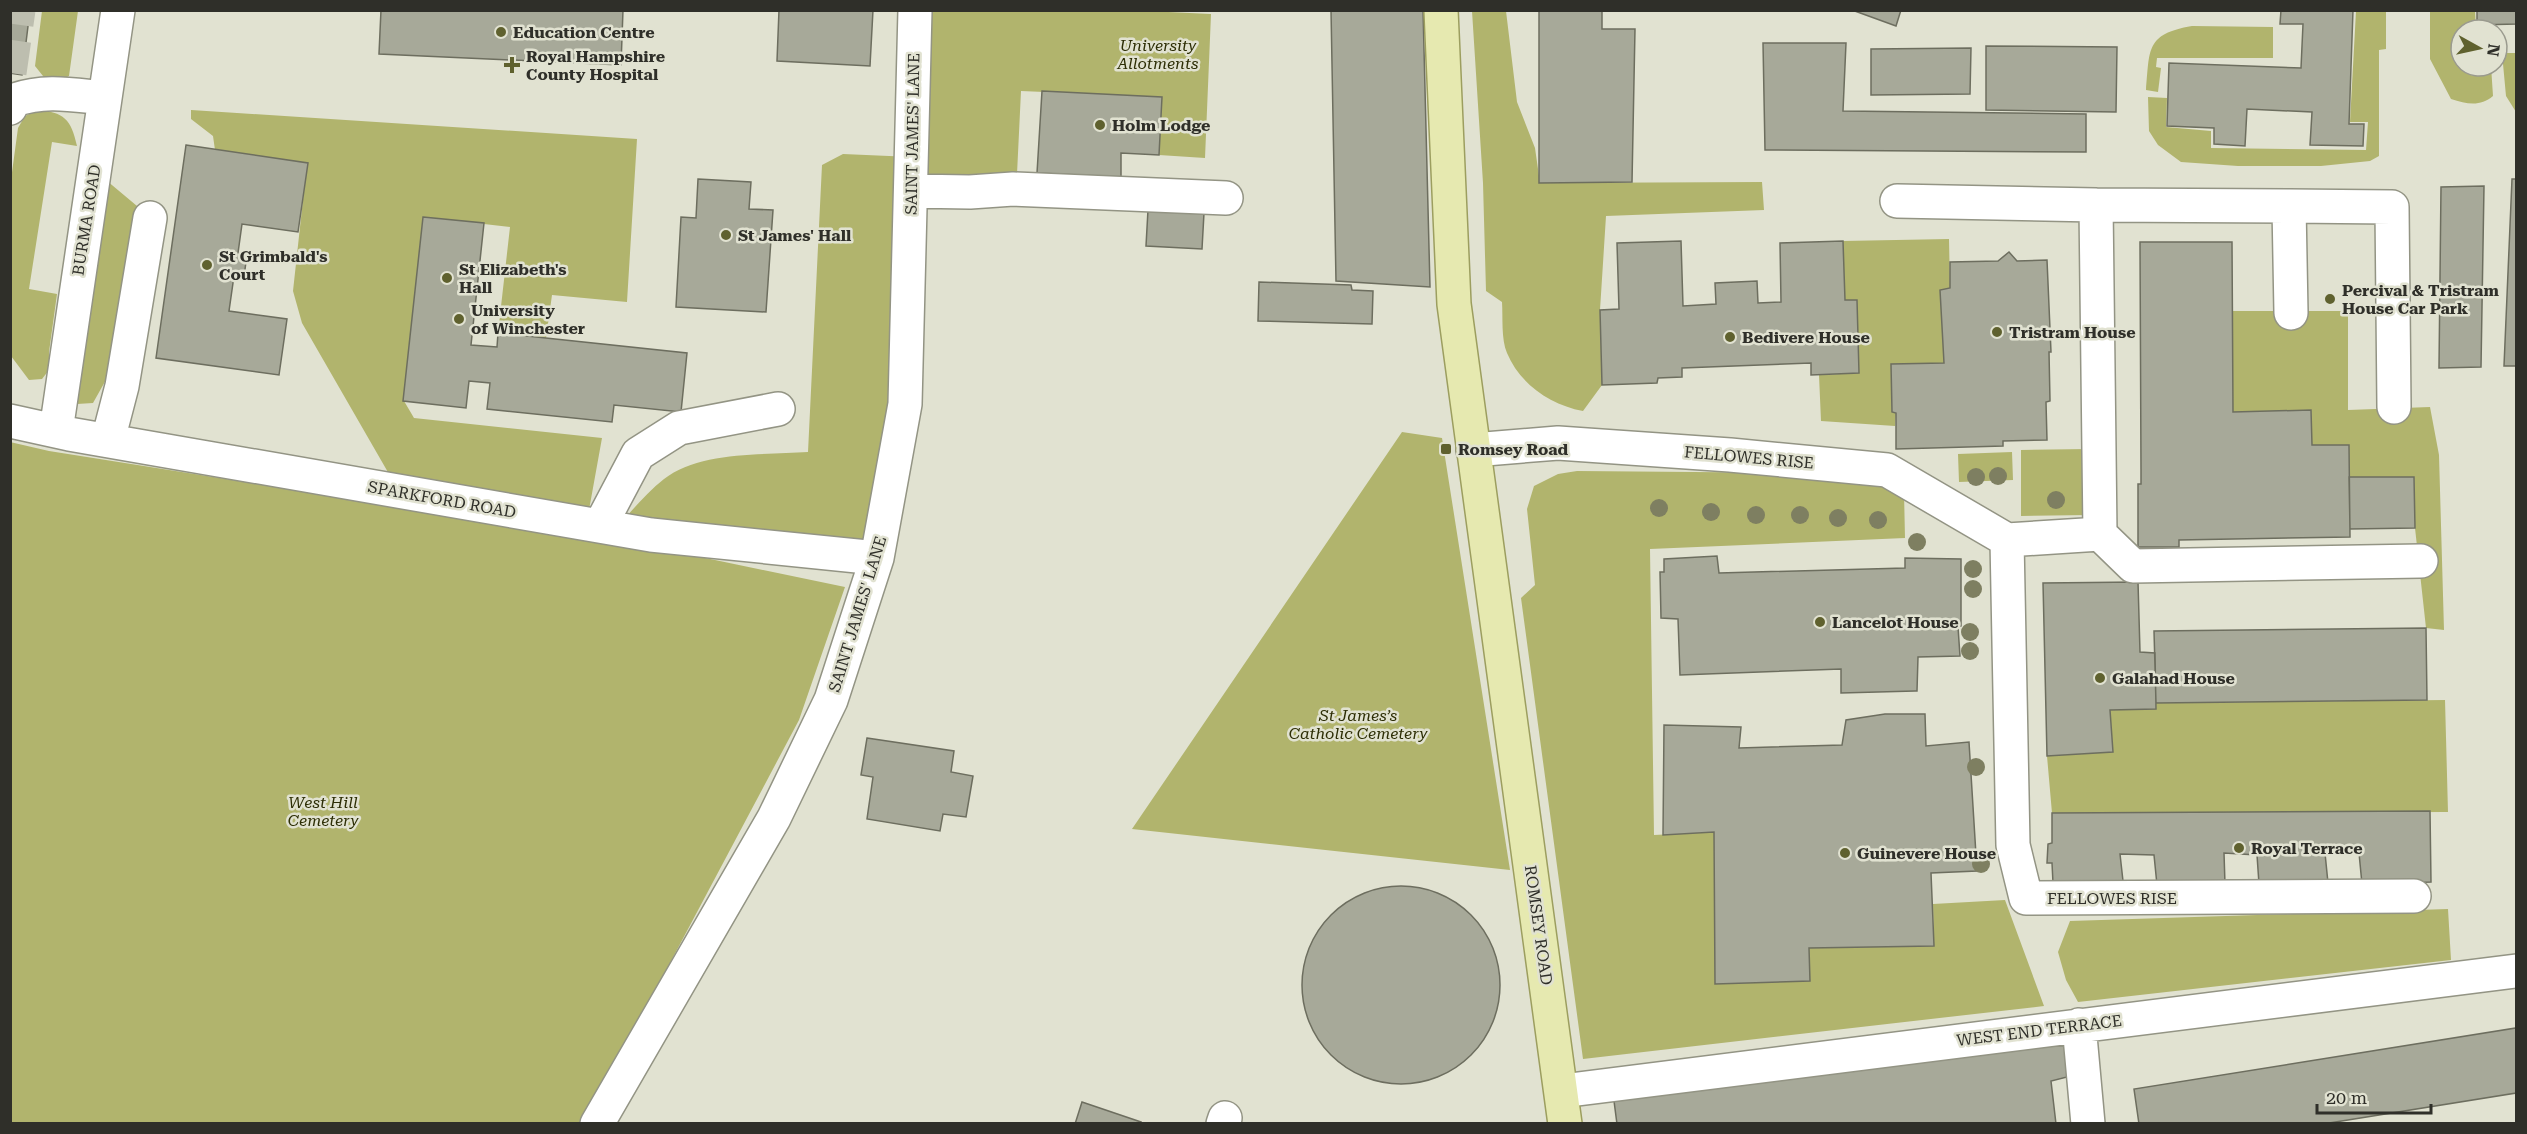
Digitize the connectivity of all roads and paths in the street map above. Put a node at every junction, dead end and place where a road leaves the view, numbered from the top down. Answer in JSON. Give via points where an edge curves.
{"nodes":[{"id":1,"x":118,"y":10,"type":"edge"},
{"id":2,"x":915,"y":10,"type":"edge"},
{"id":3,"x":1441,"y":10,"type":"edge"},
{"id":4,"x":11,"y":98,"type":"edge"},
{"id":5,"x":105,"y":98,"type":"junction"},
{"id":6,"x":911,"y":191,"type":"junction"},
{"id":7,"x":1226,"y":198,"type":"dead end"},
{"id":8,"x":1897,"y":201,"type":"dead end"},
{"id":9,"x":2096,"y":205,"type":"junction"},
{"id":10,"x":2289,"y":206,"type":"junction"},
{"id":11,"x":150,"y":218,"type":"dead end"},
{"id":12,"x":2291,"y":313,"type":"dead end"},
{"id":13,"x":2394,"y":407,"type":"dead end"},
{"id":14,"x":778,"y":409,"type":"dead end"},
{"id":15,"x":10,"y":421,"type":"edge"},
{"id":16,"x":56,"y":431,"type":"junction"},
{"id":17,"x":108,"y":440,"type":"junction"},
{"id":18,"x":1473,"y":450,"type":"junction"},
{"id":19,"x":600,"y":526,"type":"junction"},
{"id":20,"x":2100,"y":534,"type":"junction"},
{"id":21,"x":2007,"y":540,"type":"junction"},
{"id":22,"x":877,"y":558,"type":"junction"},
{"id":23,"x":2421,"y":561,"type":"dead end"},
{"id":24,"x":2414,"y":896,"type":"dead end"},
{"id":25,"x":2517,"y":971,"type":"edge"},
{"id":26,"x":2079,"y":1025,"type":"junction"},
{"id":27,"x":1562,"y":1091,"type":"junction"},
{"id":28,"x":597,"y":1124,"type":"edge"},
{"id":29,"x":1565,"y":1124,"type":"edge"},
{"id":30,"x":2088,"y":1124,"type":"edge"}],
"edges":[{"from":1,"to":5,"type":"street","name":"BURMA ROAD"},
{"from":2,"to":6,"type":"street","name":"SAINT JAMES' LANE"},
{"from":3,"to":18,"type":"main road","name":"ROMSEY ROAD","via":[[1454,304]]},
{"from":4,"to":5,"type":"street","via":[[53,93]]},
{"from":5,"to":16,"type":"street","name":"BURMA ROAD"},
{"from":6,"to":7,"type":"street","via":[[1013,189]]},
{"from":6,"to":22,"type":"street","name":"SAINT JAMES' LANE","via":[[905,404]]},
{"from":8,"to":9,"type":"street"},
{"from":9,"to":10,"type":"street"},
{"from":9,"to":20,"type":"street"},
{"from":10,"to":12,"type":"street"},
{"from":10,"to":13,"type":"street","via":[[2392,207]]},
{"from":11,"to":17,"type":"street","via":[[122,386]]},
{"from":14,"to":19,"type":"street","via":[[679,428],[638,454]]},
{"from":15,"to":16,"type":"street","name":"SPARKFORD ROAD"},
{"from":16,"to":17,"type":"street","name":"SPARKFORD ROAD"},
{"from":17,"to":19,"type":"street","name":"SPARKFORD ROAD"},
{"from":18,"to":21,"type":"street","name":"FELLOWES RISE","via":[[1558,443],[1887,470]]},
{"from":18,"to":27,"type":"main road","name":"ROMSEY ROAD"},
{"from":19,"to":22,"type":"street","name":"SPARKFORD ROAD","via":[[651,535]]},
{"from":20,"to":21,"type":"street"},
{"from":20,"to":23,"type":"street","via":[[2133,566]]},
{"from":21,"to":24,"type":"street","name":"FELLOWES RISE","via":[[2013,845],[2026,898]]},
{"from":22,"to":28,"type":"street","name":"SAINT JAMES' LANE","via":[[831,700],[774,818]]},
{"from":25,"to":26,"type":"street","name":"WEST END TERRACE"},
{"from":26,"to":27,"type":"street","name":"WEST END TERRACE"},
{"from":26,"to":30,"type":"street"},
{"from":27,"to":29,"type":"main road","name":"ROMSEY ROAD"}]}
